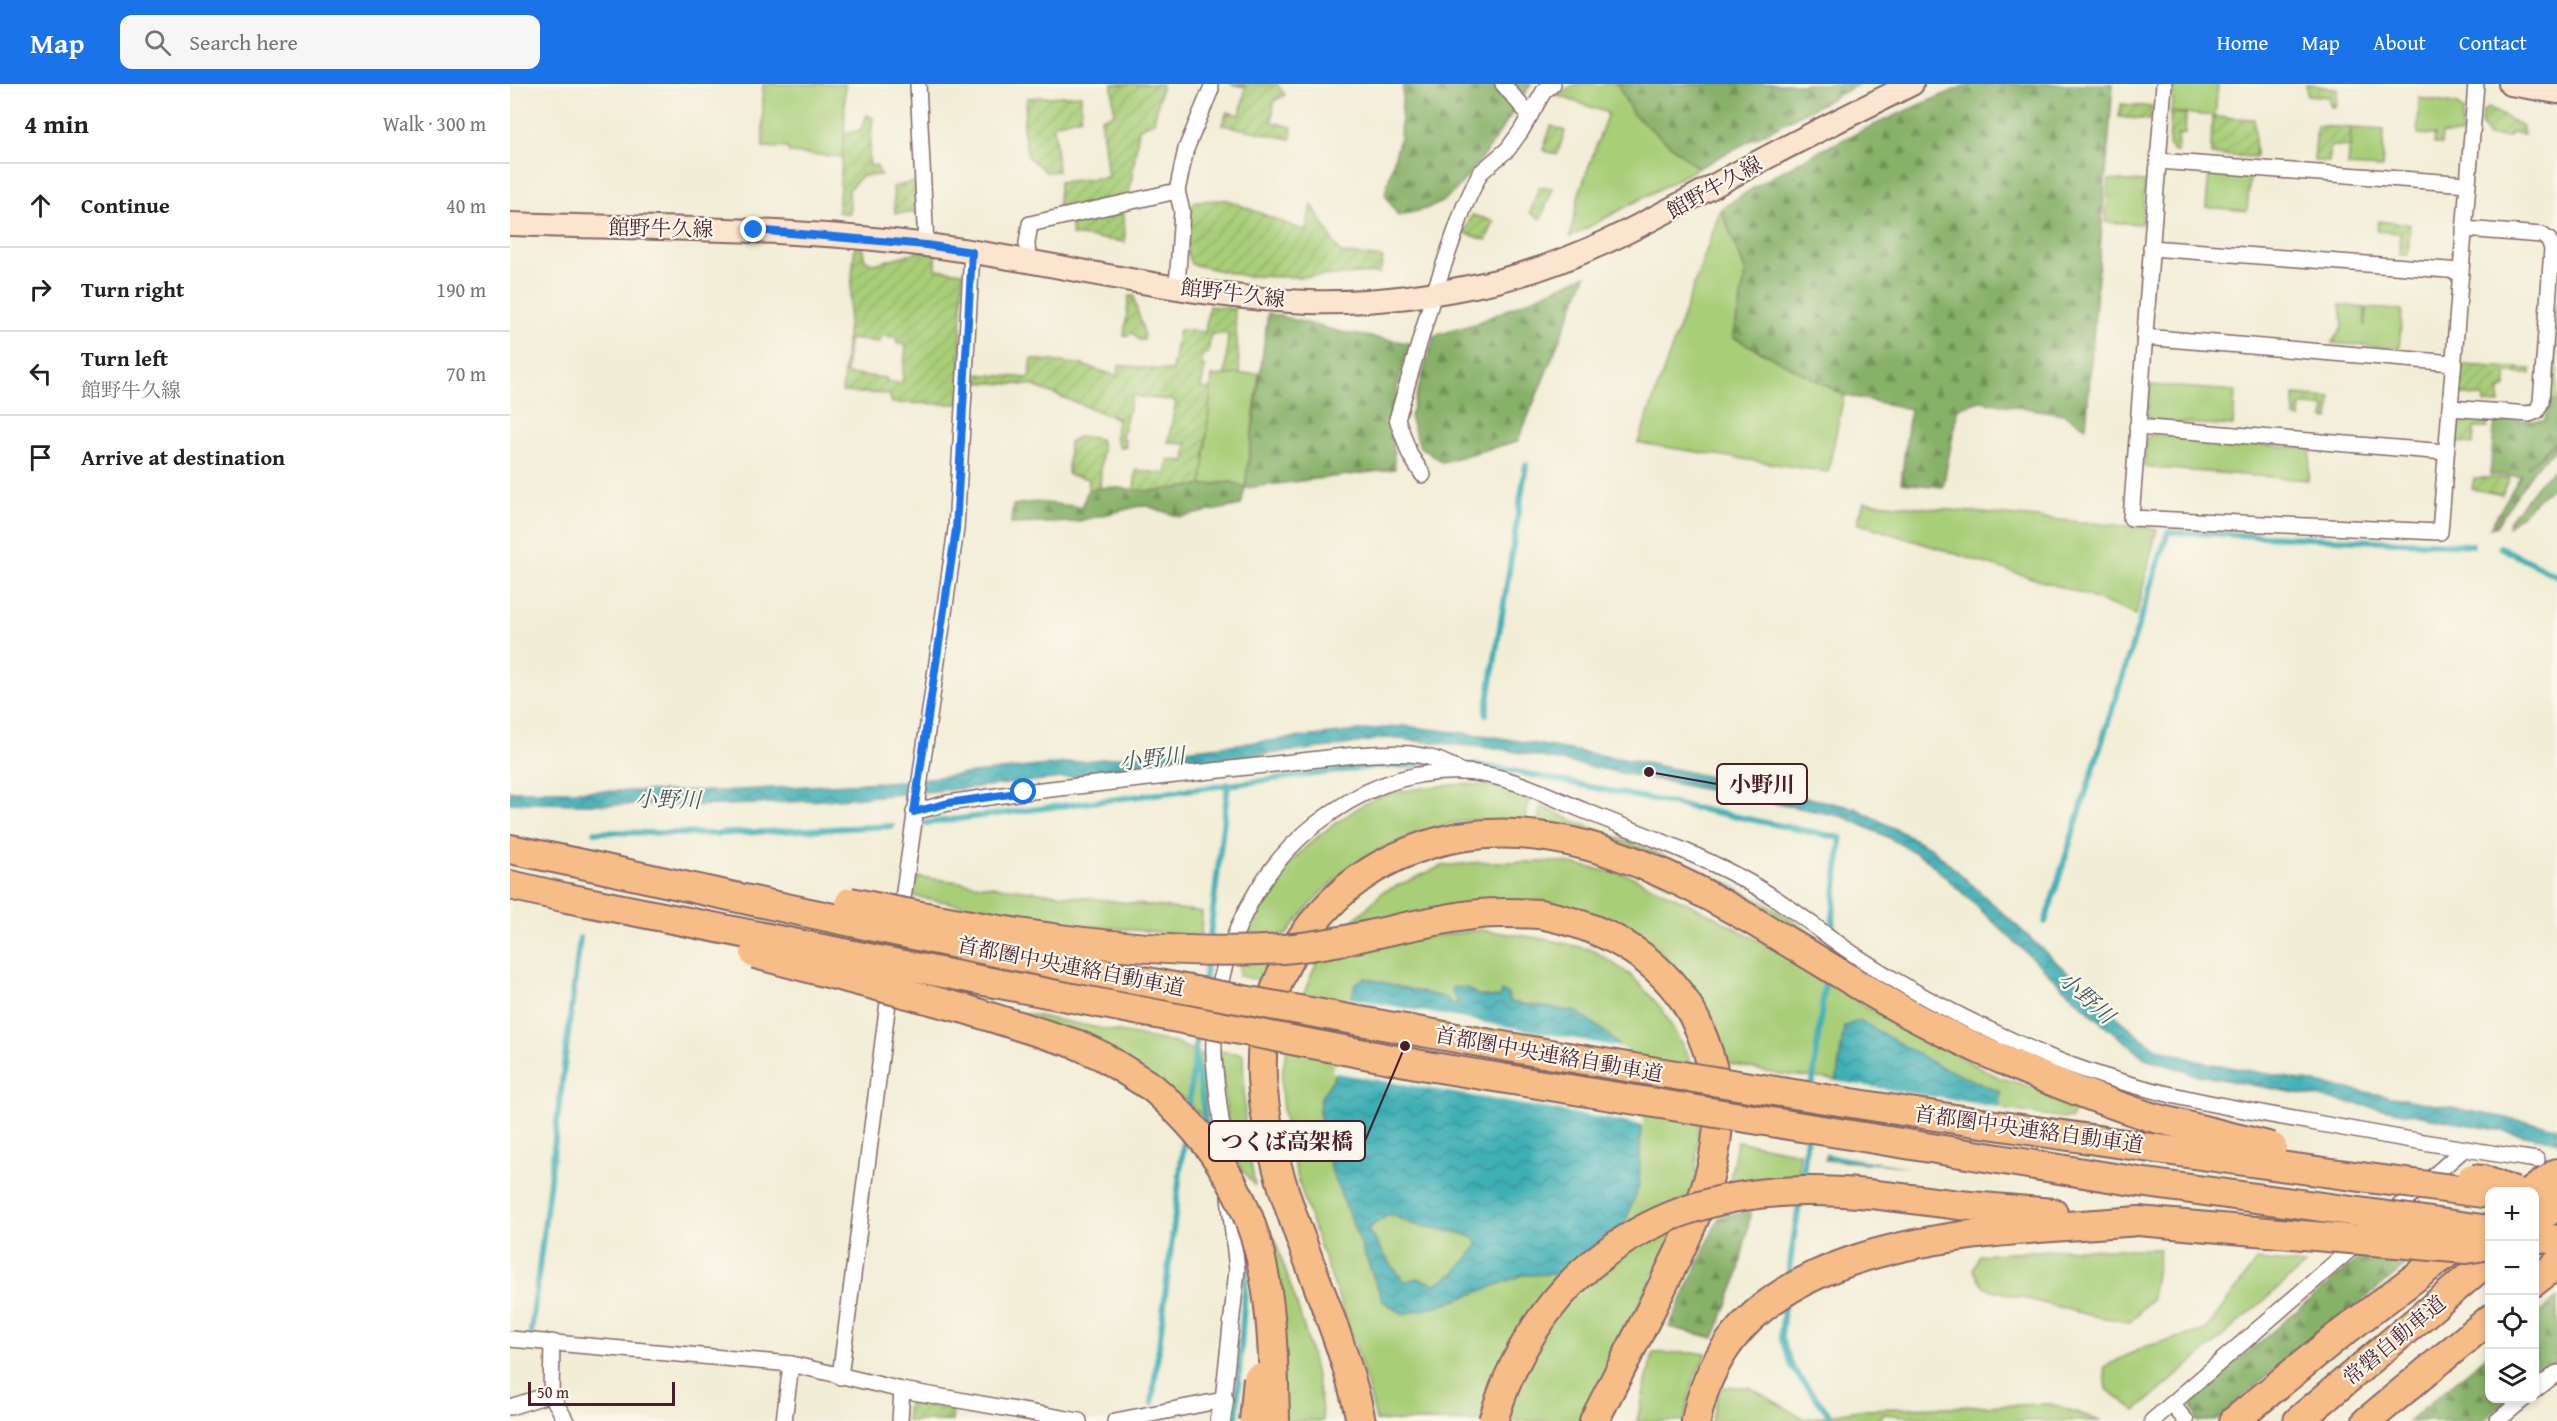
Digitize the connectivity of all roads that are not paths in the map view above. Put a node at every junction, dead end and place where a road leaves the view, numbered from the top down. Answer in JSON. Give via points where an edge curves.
{"nodes":[{"id":1,"x":918,"y":84,"type":"edge"},
{"id":2,"x":1503,"y":84,"type":"edge"},
{"id":3,"x":1553,"y":84,"type":"edge"},
{"id":4,"x":1912,"y":84,"type":"edge"},
{"id":5,"x":2164,"y":84,"type":"edge"},
{"id":6,"x":2476,"y":84,"type":"edge"},
{"id":7,"x":2510,"y":84,"type":"edge"},
{"id":8,"x":1211,"y":89,"type":"dead end"},
{"id":9,"x":2557,"y":92,"type":"edge"},
{"id":10,"x":1530,"y":116,"type":"junction"},
{"id":11,"x":2158,"y":160,"type":"junction"},
{"id":12,"x":2468,"y":184,"type":"junction"},
{"id":13,"x":1177,"y":191,"type":"junction"},
{"id":14,"x":510,"y":224,"type":"edge"},
{"id":15,"x":2464,"y":229,"type":"junction"},
{"id":16,"x":926,"y":245,"type":"junction"},
{"id":17,"x":2151,"y":249,"type":"junction"},
{"id":18,"x":972,"y":252,"type":"junction"},
{"id":19,"x":1028,"y":261,"type":"junction"},
{"id":20,"x":2461,"y":272,"type":"junction"},
{"id":21,"x":1177,"y":287,"type":"junction"},
{"id":22,"x":1434,"y":293,"type":"junction"},
{"id":23,"x":2144,"y":338,"type":"junction"},
{"id":24,"x":2453,"y":363,"type":"junction"},
{"id":25,"x":2450,"y":408,"type":"junction"},
{"id":26,"x":2138,"y":427,"type":"junction"},
{"id":27,"x":2446,"y":452,"type":"junction"},
{"id":28,"x":1423,"y":475,"type":"dead end"},
{"id":29,"x":1462,"y":772,"type":"junction"},
{"id":30,"x":915,"y":808,"type":"junction"},
{"id":31,"x":510,"y":849,"type":"edge"},
{"id":32,"x":573,"y":862,"type":"junction"},
{"id":33,"x":510,"y":885,"type":"edge"},
{"id":34,"x":567,"y":898,"type":"junction"},
{"id":35,"x":1153,"y":1088,"type":"junction"},
{"id":36,"x":2464,"y":1149,"type":"junction"},
{"id":37,"x":2547,"y":1166,"type":"edge"},
{"id":38,"x":2495,"y":1187,"type":"edge"},
{"id":39,"x":2485,"y":1193,"type":"edge"},
{"id":40,"x":2539,"y":1214,"type":"edge"},
{"id":41,"x":2139,"y":1221,"type":"junction"},
{"id":42,"x":2485,"y":1226,"type":"edge"},
{"id":43,"x":2485,"y":1229,"type":"edge"},
{"id":44,"x":2485,"y":1246,"type":"edge"},
{"id":45,"x":1308,"y":1263,"type":"junction"},
{"id":46,"x":2485,"y":1263,"type":"edge"},
{"id":47,"x":2557,"y":1264,"type":"edge"},
{"id":48,"x":2539,"y":1279,"type":"edge"},
{"id":49,"x":2485,"y":1323,"type":"edge"},
{"id":50,"x":1643,"y":1325,"type":"junction"},
{"id":51,"x":510,"y":1339,"type":"edge"},
{"id":52,"x":552,"y":1342,"type":"junction"},
{"id":53,"x":791,"y":1364,"type":"junction"},
{"id":54,"x":2557,"y":1373,"type":"edge"},
{"id":55,"x":840,"y":1377,"type":"junction"},
{"id":56,"x":2539,"y":1388,"type":"edge"},
{"id":57,"x":902,"y":1390,"type":"junction"},
{"id":58,"x":551,"y":1394,"type":"junction"},
{"id":59,"x":1223,"y":1400,"type":"junction"},
{"id":60,"x":2519,"y":1403,"type":"edge"},
{"id":61,"x":2172,"y":1404,"type":"junction"},
{"id":62,"x":510,"y":1407,"type":"edge"},
{"id":63,"x":999,"y":1415,"type":"edge"},
{"id":64,"x":567,"y":1421,"type":"edge"},
{"id":65,"x":784,"y":1421,"type":"edge"},
{"id":66,"x":900,"y":1421,"type":"edge"},
{"id":67,"x":1079,"y":1421,"type":"edge"},
{"id":68,"x":1115,"y":1421,"type":"edge"},
{"id":69,"x":1220,"y":1421,"type":"edge"},
{"id":70,"x":1254,"y":1421,"type":"edge"},
{"id":71,"x":1275,"y":1421,"type":"edge"},
{"id":72,"x":1342,"y":1421,"type":"edge"},
{"id":73,"x":1361,"y":1421,"type":"edge"},
{"id":74,"x":1493,"y":1421,"type":"edge"},
{"id":75,"x":1594,"y":1421,"type":"edge"},
{"id":76,"x":1617,"y":1421,"type":"edge"},
{"id":77,"x":1696,"y":1421,"type":"edge"},
{"id":78,"x":2152,"y":1421,"type":"edge"},
{"id":79,"x":2186,"y":1421,"type":"edge"},
{"id":80,"x":2234,"y":1421,"type":"edge"},
{"id":81,"x":2298,"y":1421,"type":"edge"},
{"id":82,"x":2367,"y":1421,"type":"edge"},
{"id":83,"x":2497,"y":1421,"type":"edge"}],
"edges":[{"from":1,"to":16,"type":"street"},
{"from":2,"to":10,"type":"street"},
{"from":3,"to":10,"type":"street"},
{"from":4,"to":22,"type":"main road","name":"館野牛久線","via":[[1639,228],[1574,258]]},
{"from":5,"to":11,"type":"street"},
{"from":6,"to":12,"type":"street"},
{"from":7,"to":9,"type":"main road"},
{"from":8,"to":13,"type":"street","via":[[1186,149]]},
{"from":10,"to":22,"type":"street","via":[[1508,149],[1480,173]]},
{"from":11,"to":12,"type":"street"},
{"from":11,"to":17,"type":"street"},
{"from":12,"to":15,"type":"street"},
{"from":13,"to":19,"type":"street","via":[[1030,224]]},
{"from":13,"to":21,"type":"street","via":[[1182,211]]},
{"from":14,"to":16,"type":"main road","name":"館野牛久線","via":[[754,230]]},
{"from":15,"to":20,"type":"street"},
{"from":15,"to":25,"type":"street","via":[[2542,235],[2550,240],[2541,402],[2537,411],[2529,414]]},
{"from":16,"to":18,"type":"main road","name":"館野牛久線"},
{"from":17,"to":20,"type":"street"},
{"from":17,"to":23,"type":"street"},
{"from":18,"to":19,"type":"main road","name":"館野牛久線"},
{"from":18,"to":30,"type":"street","via":[[956,529]]},
{"from":19,"to":21,"type":"main road","name":"館野牛久線"},
{"from":20,"to":24,"type":"street"},
{"from":21,"to":22,"type":"main road","name":"館野牛久線","via":[[1309,302],[1355,302]]},
{"from":22,"to":28,"type":"street","via":[[1397,419],[1410,455]]},
{"from":23,"to":24,"type":"street"},
{"from":23,"to":26,"type":"street"},
{"from":24,"to":25,"type":"street"},
{"from":25,"to":27,"type":"street"},
{"from":26,"to":27,"type":"street"},
{"from":26,"to":27,"type":"street","via":[[2131,518],[2440,532]]},
{"from":29,"to":30,"type":"street","via":[[1445,761],[1409,753],[1355,755]]},
{"from":29,"to":36,"type":"street","via":[[1504,778],[1739,877],[1797,911],[1848,950],[1913,990],[2074,1066],[2170,1096]]},
{"from":29,"to":59,"type":"street","via":[[1411,776],[1383,784],[1329,813],[1278,860],[1260,886],[1231,944],[1217,1001],[1214,1050],[1237,1270]]},
{"from":30,"to":55,"type":"street"},
{"from":31,"to":32,"type":"highway","name":"首都圏中央連絡自動車道"},
{"from":32,"to":39,"type":"highway","name":"首都圏中央連絡自動車道","bridge":true,"via":[[993,951],[1435,1035],[1925,1114]]},
{"from":32,"to":50,"type":"highway","bridge":true,"via":[[669,865],[986,927],[1102,944],[1162,948],[1285,948],[1351,940],[1480,914],[1539,914],[1595,928],[1658,969],[1690,1009],[1712,1066],[1718,1096],[1719,1131],[1708,1185],[1698,1214]]},
{"from":33,"to":34,"type":"highway","name":"首都圏中央連絡自動車道"},
{"from":34,"to":35,"type":"highway","bridge":true,"via":[[674,935],[834,974],[1046,1033],[1102,1056]]},
{"from":34,"to":43,"type":"highway","name":"首都圏中央連絡自動車道","bridge":true,"via":[[974,980],[1428,1065],[2139,1182]]},
{"from":35,"to":70,"type":"highway","bridge":true,"via":[[1188,1127],[1219,1172],[1235,1203],[1251,1251],[1260,1331]]},
{"from":35,"to":71,"type":"highway","bridge":true,"via":[[1186,1118],[1218,1158],[1253,1225],[1266,1274]]},
{"from":36,"to":37,"type":"street"},
{"from":36,"to":61,"type":"street"},
{"from":37,"to":40,"type":"highway"},
{"from":38,"to":45,"type":"highway","bridge":true,"via":[[2483,1180],[2275,1148],[2107,1103],[2016,1067],[1912,1015],[1749,917],[1646,867],[1577,844],[1506,833],[1474,835],[1442,841],[1385,863],[1358,879],[1327,907],[1297,943],[1283,968],[1267,1017],[1262,1079],[1279,1180]]},
{"from":41,"to":44,"type":"highway","bridge":true,"via":[[2466,1249]]},
{"from":41,"to":74,"type":"highway","bridge":true,"via":[[1847,1192],[1766,1193],[1696,1206],[1641,1229],[1594,1261],[1574,1280],[1522,1349]]},
{"from":41,"to":77,"type":"highway","via":[[2005,1231],[1915,1245],[1808,1278],[1749,1318],[1733,1336],[1708,1377]]},
{"from":42,"to":80,"type":"highway","via":[[2334,1339]]},
{"from":45,"to":72,"type":"highway","via":[[1313,1301],[1334,1374]]},
{"from":45,"to":73,"type":"highway","via":[[1339,1340]]},
{"from":46,"to":81,"type":"highway","name":"常磐自動車道"},
{"from":47,"to":48,"type":"highway"},
{"from":49,"to":82,"type":"highway"},
{"from":50,"to":75,"type":"highway"},
{"from":50,"to":76,"type":"highway","via":[[1620,1392]]},
{"from":51,"to":52,"type":"street"},
{"from":52,"to":53,"type":"street"},
{"from":52,"to":58,"type":"street"},
{"from":53,"to":55,"type":"street"},
{"from":53,"to":65,"type":"street"},
{"from":54,"to":56,"type":"street"},
{"from":55,"to":57,"type":"street"},
{"from":57,"to":63,"type":"street"},
{"from":57,"to":66,"type":"street"},
{"from":58,"to":62,"type":"street"},
{"from":58,"to":64,"type":"street"},
{"from":59,"to":68,"type":"street"},
{"from":59,"to":69,"type":"street"},
{"from":60,"to":83,"type":"street"},
{"from":61,"to":78,"type":"street"},
{"from":61,"to":79,"type":"street"},
{"from":63,"to":67,"type":"street"}]}
